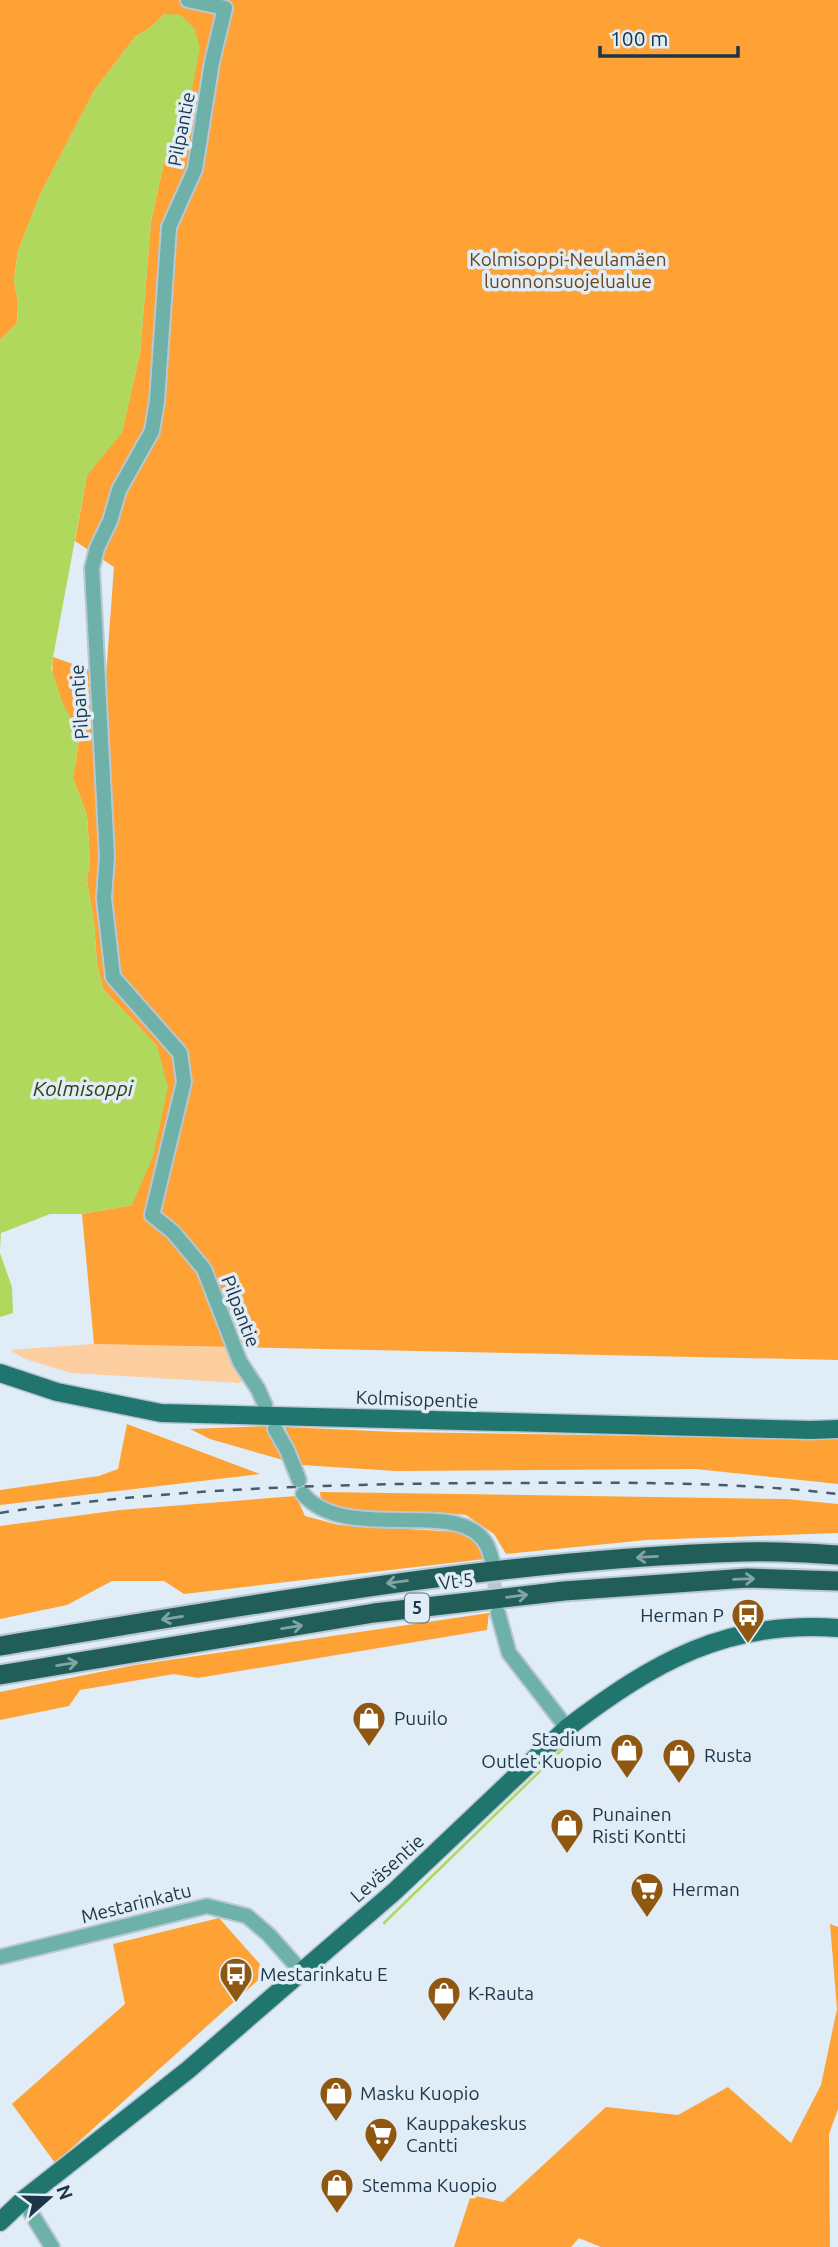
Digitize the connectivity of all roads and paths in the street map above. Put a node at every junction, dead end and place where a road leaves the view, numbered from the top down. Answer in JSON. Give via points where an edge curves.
{"nodes":[{"id":1,"x":188,"y":0,"type":"edge"},
{"id":2,"x":0,"y":1373,"type":"edge"},
{"id":3,"x":265,"y":1405,"type":"dead end"},
{"id":4,"x":275,"y":1429,"type":"dead end"},
{"id":5,"x":838,"y":1429,"type":"edge"},
{"id":6,"x":838,"y":1555,"type":"edge"},
{"id":7,"x":492,"y":1560,"type":"tunnel mouth"},
{"id":8,"x":838,"y":1581,"type":"edge"},
{"id":9,"x":498,"y":1613,"type":"tunnel mouth"},
{"id":10,"x":838,"y":1628,"type":"edge"},
{"id":11,"x":0,"y":1646,"type":"edge"},
{"id":12,"x":0,"y":1675,"type":"edge"},
{"id":13,"x":567,"y":1728,"type":"junction"},
{"id":14,"x":0,"y":1957,"type":"edge"},
{"id":15,"x":301,"y":1971,"type":"junction"},
{"id":16,"x":23,"y":2200,"type":"junction"},
{"id":17,"x":0,"y":2222,"type":"edge"},
{"id":18,"x":52,"y":2247,"type":"edge"}],
"edges":[{"from":1,"to":3,"type":"street","name":"Pilpantie","via":[[225,8],[195,169],[169,227],[152,430],[119,490],[92,568],[107,856],[104,898],[113,977],[180,1054],[184,1082],[152,1214],[204,1269],[240,1362]]},
{"from":2,"to":5,"type":"main road","name":"Kolmisopentie","via":[[57,1392],[161,1413]]},
{"from":4,"to":7,"type":"street","via":[[310,1503],[341,1516],[445,1522],[473,1530],[488,1546]]},
{"from":6,"to":11,"type":"highway","name":"Vt 5","number":"5","one_way":true,"via":[[745,1552],[562,1562],[374,1585]]},
{"from":12,"to":8,"type":"highway","name":"Vt 5","number":"5","one_way":true,"via":[[374,1613],[564,1591],[747,1578]]},
{"from":9,"to":13,"type":"street","via":[[509,1653]]},
{"from":10,"to":13,"type":"main road","name":"Leväsentie","via":[[779,1627],[700,1646],[651,1670]]},
{"from":13,"to":15,"type":"main road","name":"Leväsentie","via":[[395,1891]]},
{"from":14,"to":15,"type":"street","name":"Mestarinkatu","via":[[207,1906],[247,1916]]},
{"from":15,"to":16,"type":"main road","name":"Leväsentie","via":[[188,2070]]},
{"from":16,"to":17,"type":"main road","name":"Leväsentie"},
{"from":16,"to":18,"type":"street"}]}
